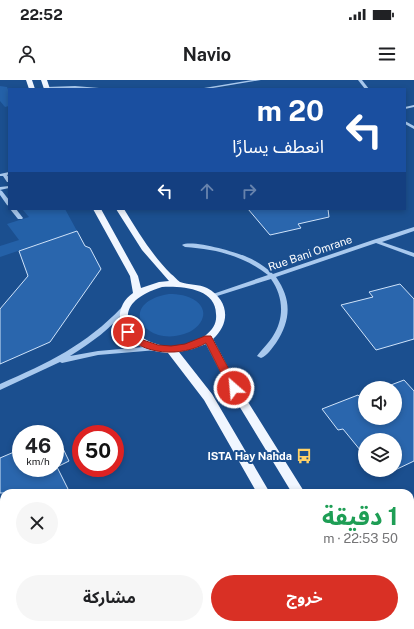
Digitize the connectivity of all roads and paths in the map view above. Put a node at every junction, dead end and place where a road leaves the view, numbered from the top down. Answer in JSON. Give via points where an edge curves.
{"nodes":[{"id":1,"x":44,"y":80,"type":"edge"},
{"id":2,"x":218,"y":80,"type":"edge"},
{"id":3,"x":259,"y":80,"type":"edge"},
{"id":4,"x":360,"y":80,"type":"edge"},
{"id":5,"x":224,"y":85,"type":"junction"},
{"id":6,"x":47,"y":88,"type":"edge"},
{"id":7,"x":91,"y":88,"type":"edge"},
{"id":8,"x":206,"y":88,"type":"edge"},
{"id":9,"x":367,"y":88,"type":"edge"},
{"id":10,"x":0,"y":192,"type":"edge"},
{"id":11,"x":8,"y":203,"type":"edge"},
{"id":12,"x":14,"y":210,"type":"edge"},
{"id":13,"x":98,"y":210,"type":"edge"},
{"id":14,"x":121,"y":210,"type":"edge"},
{"id":15,"x":20,"y":218,"type":"dead end"},
{"id":16,"x":414,"y":229,"type":"edge"},
{"id":17,"x":374,"y":241,"type":"junction"},
{"id":18,"x":184,"y":245,"type":"dead end"},
{"id":19,"x":414,"y":255,"type":"edge"},
{"id":20,"x":272,"y":276,"type":"junction"},
{"id":21,"x":176,"y":283,"type":"junction"},
{"id":22,"x":138,"y":294,"type":"junction"},
{"id":23,"x":212,"y":296,"type":"junction"},
{"id":24,"x":124,"y":308,"type":"junction"},
{"id":25,"x":208,"y":338,"type":"junction"},
{"id":26,"x":157,"y":348,"type":"junction"},
{"id":27,"x":171,"y":349,"type":"junction"},
{"id":28,"x":261,"y":356,"type":"dead end"},
{"id":29,"x":54,"y":362,"type":"junction"},
{"id":30,"x":0,"y":388,"type":"edge"},
{"id":31,"x":262,"y":489,"type":"edge"},
{"id":32,"x":296,"y":489,"type":"edge"}],
"edges":[{"from":1,"to":6,"type":"main road"},
{"from":2,"to":5,"type":"street"},
{"from":3,"to":5,"type":"street"},
{"from":4,"to":9,"type":"street"},
{"from":5,"to":8,"type":"street"},
{"from":6,"to":7,"type":"street"},
{"from":10,"to":11,"type":"street"},
{"from":12,"to":15,"type":"street"},
{"from":13,"to":22,"type":"main road","via":[[134,276]]},
{"from":14,"to":21,"type":"main road","via":[[161,271]]},
{"from":16,"to":17,"type":"street","name":"Rue Bani Omrane"},
{"from":17,"to":19,"type":"street"},
{"from":17,"to":20,"type":"street","name":"Rue Bani Omrane"},
{"from":18,"to":20,"type":"street","via":[[207,247],[234,254]]},
{"from":20,"to":23,"type":"street","name":"Rue Bani Omrane"},
{"from":20,"to":28,"type":"street","via":[[284,298],[284,321],[280,333]]},
{"from":21,"to":22,"type":"main road","via":[[155,286]]},
{"from":21,"to":23,"type":"main road","via":[[198,288]]},
{"from":22,"to":24,"type":"main road"},
{"from":23,"to":25,"type":"main road","via":[[221,312],[216,330]]},
{"from":24,"to":26,"type":"main road","via":[[123,320],[128,332],[140,342]]},
{"from":24,"to":29,"type":"street","via":[[99,334]]},
{"from":25,"to":27,"type":"main road","via":[[198,344]]},
{"from":25,"to":32,"type":"main road","via":[[234,388]]},
{"from":26,"to":27,"type":"main road"},
{"from":26,"to":29,"type":"street","via":[[98,353]]},
{"from":27,"to":31,"type":"main road","via":[[208,397]]},
{"from":29,"to":30,"type":"street"}]}
